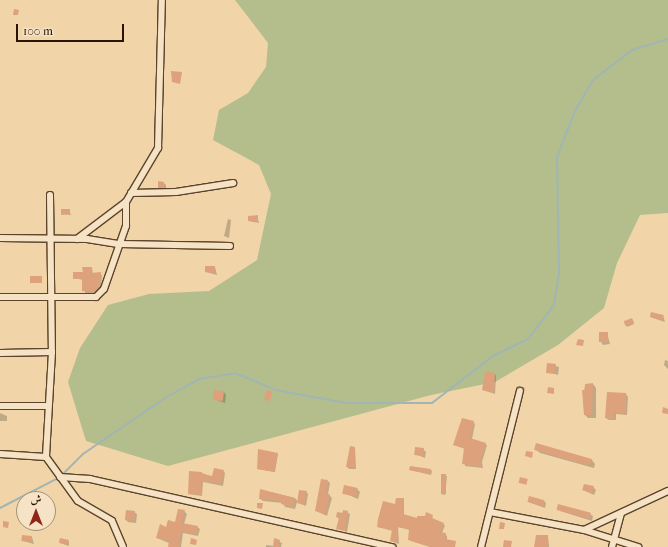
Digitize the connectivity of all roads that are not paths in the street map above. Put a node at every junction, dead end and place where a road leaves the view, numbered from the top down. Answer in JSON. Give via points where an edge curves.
{"nodes":[{"id":1,"x":162,"y":0,"type":"edge"},
{"id":2,"x":233,"y":183,"type":"dead end"},
{"id":3,"x":131,"y":193,"type":"junction"},
{"id":4,"x":50,"y":195,"type":"dead end"},
{"id":5,"x":126,"y":202,"type":"junction"},
{"id":6,"x":0,"y":238,"type":"edge"},
{"id":7,"x":51,"y":238,"type":"junction"},
{"id":8,"x":77,"y":239,"type":"junction"},
{"id":9,"x":120,"y":244,"type":"junction"},
{"id":10,"x":230,"y":246,"type":"dead end"},
{"id":11,"x":0,"y":297,"type":"edge"},
{"id":12,"x":52,"y":298,"type":"junction"},
{"id":13,"x":52,"y":352,"type":"junction"},
{"id":14,"x":0,"y":353,"type":"edge"},
{"id":15,"x":520,"y":391,"type":"dead end"},
{"id":16,"x":0,"y":406,"type":"edge"},
{"id":17,"x":48,"y":406,"type":"junction"},
{"id":18,"x":0,"y":454,"type":"edge"},
{"id":19,"x":46,"y":457,"type":"junction"},
{"id":20,"x":60,"y":477,"type":"junction"},
{"id":21,"x":668,"y":491,"type":"edge"},
{"id":22,"x":490,"y":512,"type":"junction"},
{"id":23,"x":621,"y":512,"type":"junction"},
{"id":24,"x":584,"y":530,"type":"junction"},
{"id":25,"x":614,"y":539,"type":"junction"},
{"id":26,"x":123,"y":547,"type":"edge"},
{"id":27,"x":392,"y":547,"type":"edge"},
{"id":28,"x":481,"y":547,"type":"edge"},
{"id":29,"x":612,"y":547,"type":"edge"},
{"id":30,"x":638,"y":547,"type":"edge"}],
"edges":[{"from":1,"to":3,"type":"street","via":[[158,148]]},
{"from":2,"to":3,"type":"street","via":[[176,192]]},
{"from":3,"to":5,"type":"street"},
{"from":4,"to":7,"type":"street"},
{"from":5,"to":8,"type":"street"},
{"from":5,"to":9,"type":"street","via":[[126,226]]},
{"from":6,"to":7,"type":"street"},
{"from":7,"to":8,"type":"street"},
{"from":7,"to":12,"type":"street"},
{"from":8,"to":9,"type":"street"},
{"from":9,"to":10,"type":"street"},
{"from":9,"to":12,"type":"street","via":[[104,289],[96,297]]},
{"from":11,"to":12,"type":"street"},
{"from":12,"to":13,"type":"street"},
{"from":13,"to":14,"type":"street"},
{"from":13,"to":17,"type":"street"},
{"from":15,"to":22,"type":"street"},
{"from":16,"to":17,"type":"street"},
{"from":17,"to":19,"type":"street"},
{"from":18,"to":19,"type":"street"},
{"from":19,"to":20,"type":"street"},
{"from":20,"to":26,"type":"street","via":[[78,501],[112,521]]},
{"from":20,"to":27,"type":"street","via":[[90,479]]},
{"from":21,"to":23,"type":"street"},
{"from":22,"to":24,"type":"street"},
{"from":22,"to":28,"type":"street"},
{"from":23,"to":24,"type":"street"},
{"from":23,"to":25,"type":"street"},
{"from":24,"to":25,"type":"street"},
{"from":25,"to":29,"type":"street"},
{"from":25,"to":30,"type":"street"}]}
